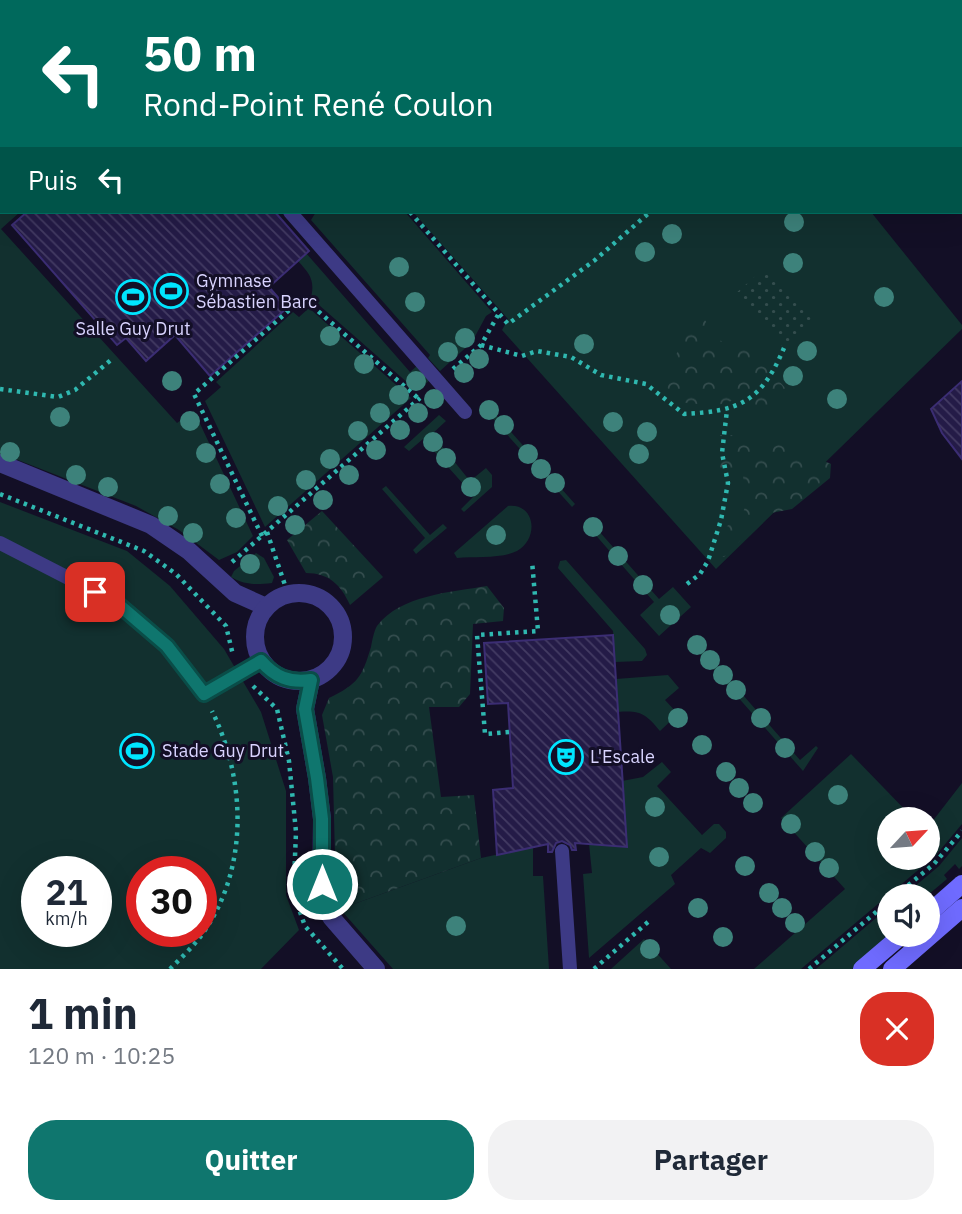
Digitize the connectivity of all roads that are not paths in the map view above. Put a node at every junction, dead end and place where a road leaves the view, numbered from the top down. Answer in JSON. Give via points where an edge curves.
{"nodes":[{"id":1,"x":292,"y":214,"type":"edge"},
{"id":2,"x":465,"y":412,"type":"dead end"},
{"id":3,"x":0,"y":463,"type":"edge"},
{"id":4,"x":0,"y":543,"type":"edge"},
{"id":5,"x":266,"y":607,"type":"junction"},
{"id":6,"x":261,"y":661,"type":"junction"},
{"id":7,"x":311,"y":680,"type":"junction"},
{"id":8,"x":562,"y":851,"type":"dead end"},
{"id":9,"x":962,"y":884,"type":"edge"},
{"id":10,"x":940,"y":903,"type":"edge"},
{"id":11,"x":962,"y":908,"type":"edge"},
{"id":12,"x":888,"y":947,"type":"edge"},
{"id":13,"x":376,"y":969,"type":"edge"},
{"id":14,"x":570,"y":969,"type":"edge"},
{"id":15,"x":862,"y":969,"type":"edge"},
{"id":16,"x":892,"y":969,"type":"edge"}],
"edges":[{"from":1,"to":2,"type":"lane"},
{"from":3,"to":5,"type":"street","via":[[151,525],[189,551],[235,593]]},
{"from":4,"to":6,"type":"lane","via":[[118,604],[167,646],[204,694]]},
{"from":5,"to":6,"type":"street","via":[[254,633]]},
{"from":5,"to":7,"type":"street","via":[[288,594],[303,593],[331,606],[340,619],[342,649],[335,663]]},
{"from":6,"to":7,"type":"street","via":[[283,678]]},
{"from":7,"to":13,"type":"street","via":[[305,709],[322,819],[321,896],[331,917]]},
{"from":8,"to":14,"type":"lane"},
{"from":9,"to":10,"type":"street"},
{"from":11,"to":16,"type":"street"},
{"from":12,"to":15,"type":"street"}]}
